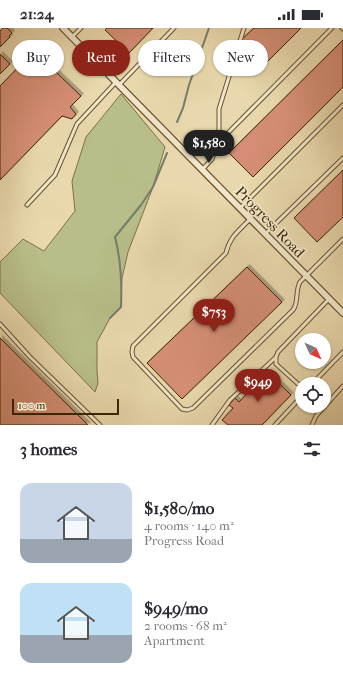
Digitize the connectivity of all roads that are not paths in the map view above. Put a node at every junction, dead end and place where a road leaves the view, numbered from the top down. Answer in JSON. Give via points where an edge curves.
{"nodes":[{"id":1,"x":63,"y":28,"type":"edge"},
{"id":2,"x":81,"y":28,"type":"edge"},
{"id":3,"x":174,"y":28,"type":"edge"},
{"id":4,"x":244,"y":28,"type":"edge"},
{"id":5,"x":332,"y":28,"type":"edge"},
{"id":6,"x":72,"y":38,"type":"junction"},
{"id":7,"x":118,"y":84,"type":"junction"},
{"id":8,"x":343,"y":105,"type":"edge"},
{"id":9,"x":219,"y":142,"type":"junction"},
{"id":10,"x":343,"y":158,"type":"edge"},
{"id":11,"x":202,"y":170,"type":"junction"},
{"id":12,"x":27,"y":205,"type":"dead end"},
{"id":13,"x":240,"y":208,"type":"junction"},
{"id":14,"x":250,"y":219,"type":"junction"},
{"id":15,"x":265,"y":234,"type":"junction"},
{"id":16,"x":343,"y":239,"type":"edge"},
{"id":17,"x":306,"y":276,"type":"junction"},
{"id":18,"x":329,"y":299,"type":"junction"},
{"id":19,"x":343,"y":313,"type":"edge"},
{"id":20,"x":0,"y":324,"type":"edge"},
{"id":21,"x":343,"y":352,"type":"edge"},
{"id":22,"x":276,"y":357,"type":"junction"},
{"id":23,"x":319,"y":377,"type":"edge"},
{"id":24,"x":295,"y":381,"type":"edge"},
{"id":25,"x":343,"y":386,"type":"edge"},
{"id":26,"x":295,"y":404,"type":"edge"},
{"id":27,"x":100,"y":425,"type":"edge"},
{"id":28,"x":212,"y":425,"type":"edge"},
{"id":29,"x":275,"y":425,"type":"edge"},
{"id":30,"x":312,"y":425,"type":"edge"}],
"edges":[{"from":1,"to":6,"type":"street","name":"Progress Road"},
{"from":2,"to":6,"type":"lane"},
{"from":3,"to":7,"type":"lane"},
{"from":4,"to":9,"type":"lane","via":[[219,109]]},
{"from":5,"to":9,"type":"lane"},
{"from":6,"to":7,"type":"street","name":"Progress Road"},
{"from":7,"to":11,"type":"street","name":"Progress Road"},
{"from":7,"to":12,"type":"lane","via":[[77,124],[55,175]]},
{"from":8,"to":13,"type":"lane"},
{"from":9,"to":11,"type":"lane","via":[[212,159]]},
{"from":10,"to":15,"type":"lane"},
{"from":11,"to":13,"type":"street","name":"Progress Road"},
{"from":13,"to":14,"type":"street","name":"Progress Road"},
{"from":14,"to":15,"type":"street","name":"Progress Road"},
{"from":14,"to":17,"type":"lane","via":[[228,243],[226,253],[133,346],[133,357],[182,409],[193,408],[293,310],[298,286]]},
{"from":15,"to":17,"type":"street","name":"Progress Road"},
{"from":16,"to":17,"type":"lane"},
{"from":17,"to":18,"type":"street","name":"Progress Road"},
{"from":18,"to":19,"type":"street","name":"Progress Road"},
{"from":18,"to":22,"type":"lane"},
{"from":20,"to":27,"type":"lane"},
{"from":21,"to":23,"type":"lane"},
{"from":22,"to":24,"type":"lane","via":[[276,364]]},
{"from":22,"to":28,"type":"lane","via":[[230,400]]},
{"from":25,"to":30,"type":"lane","via":[[316,416]]},
{"from":26,"to":29,"type":"lane"}]}
